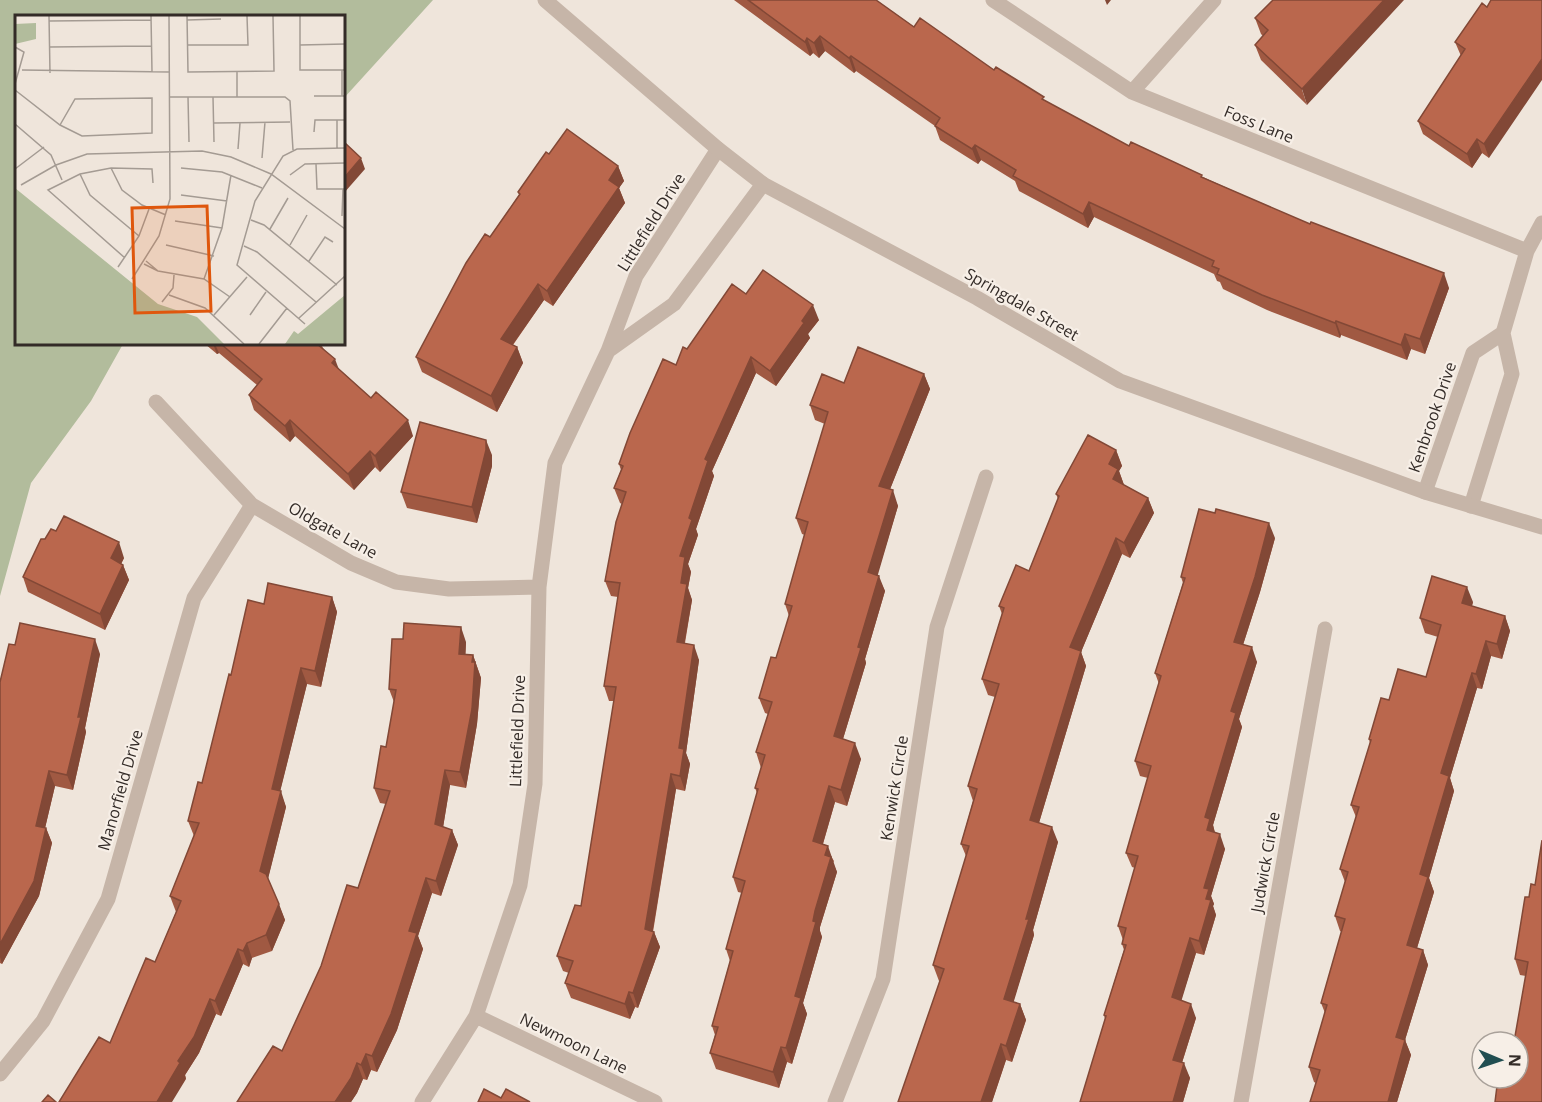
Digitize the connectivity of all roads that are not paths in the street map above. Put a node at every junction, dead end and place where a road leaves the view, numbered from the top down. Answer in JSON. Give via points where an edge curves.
{"nodes":[{"id":1,"x":545,"y":0,"type":"edge"},
{"id":2,"x":993,"y":0,"type":"edge"},
{"id":3,"x":1214,"y":0,"type":"edge"},
{"id":4,"x":1132,"y":92,"type":"junction"},
{"id":5,"x":718,"y":149,"type":"junction"},
{"id":6,"x":763,"y":184,"type":"junction"},
{"id":7,"x":1542,"y":223,"type":"edge"},
{"id":8,"x":1527,"y":251,"type":"junction"},
{"id":9,"x":1503,"y":333,"type":"junction"},
{"id":10,"x":608,"y":351,"type":"junction"},
{"id":11,"x":156,"y":402,"type":"dead end"},
{"id":12,"x":986,"y":477,"type":"dead end"},
{"id":13,"x":1425,"y":492,"type":"junction"},
{"id":14,"x":252,"y":505,"type":"junction"},
{"id":15,"x":1471,"y":506,"type":"junction"},
{"id":16,"x":1542,"y":527,"type":"edge"},
{"id":17,"x":539,"y":587,"type":"junction"},
{"id":18,"x":1325,"y":629,"type":"dead end"},
{"id":19,"x":476,"y":1016,"type":"junction"},
{"id":20,"x":0,"y":1074,"type":"edge"},
{"id":21,"x":422,"y":1102,"type":"edge"},
{"id":22,"x":656,"y":1102,"type":"edge"},
{"id":23,"x":835,"y":1102,"type":"edge"},
{"id":24,"x":1241,"y":1102,"type":"edge"}],
"edges":[{"from":1,"to":5,"type":"street","name":"Springdale Street"},
{"from":2,"to":4,"type":"street","name":"Foss Lane"},
{"from":3,"to":4,"type":"street"},
{"from":4,"to":8,"type":"street","name":"Foss Lane"},
{"from":5,"to":6,"type":"street","name":"Springdale Street"},
{"from":5,"to":10,"type":"street","name":"Littlefield Drive","via":[[636,276]]},
{"from":6,"to":10,"type":"street","name":"Littlefield Drive","via":[[674,304]]},
{"from":6,"to":13,"type":"street","name":"Springdale Street","via":[[977,298],[1120,381]]},
{"from":7,"to":8,"type":"street"},
{"from":8,"to":9,"type":"street"},
{"from":9,"to":13,"type":"street","name":"Kenbrook Drive","via":[[1473,353]]},
{"from":9,"to":15,"type":"street","via":[[1512,374]]},
{"from":10,"to":17,"type":"street","name":"Littlefield Drive","via":[[555,463]]},
{"from":11,"to":14,"type":"street","name":"Oldgate Lane"},
{"from":12,"to":23,"type":"street","name":"Kenwick Circle","via":[[937,627],[883,979]]},
{"from":13,"to":15,"type":"street","name":"Springdale Street"},
{"from":14,"to":17,"type":"street","name":"Oldgate Lane","via":[[351,562],[396,582],[449,589]]},
{"from":14,"to":20,"type":"street","name":"Manorfield Drive","via":[[194,598],[108,899],[43,1021]]},
{"from":15,"to":16,"type":"street","name":"Springdale Street"},
{"from":17,"to":19,"type":"street","name":"Littlefield Drive","via":[[535,784],[520,885]]},
{"from":18,"to":24,"type":"street","name":"Judwick Circle"},
{"from":19,"to":21,"type":"street","name":"Littlefield Drive"},
{"from":19,"to":22,"type":"street","name":"Newmoon Lane"}]}
